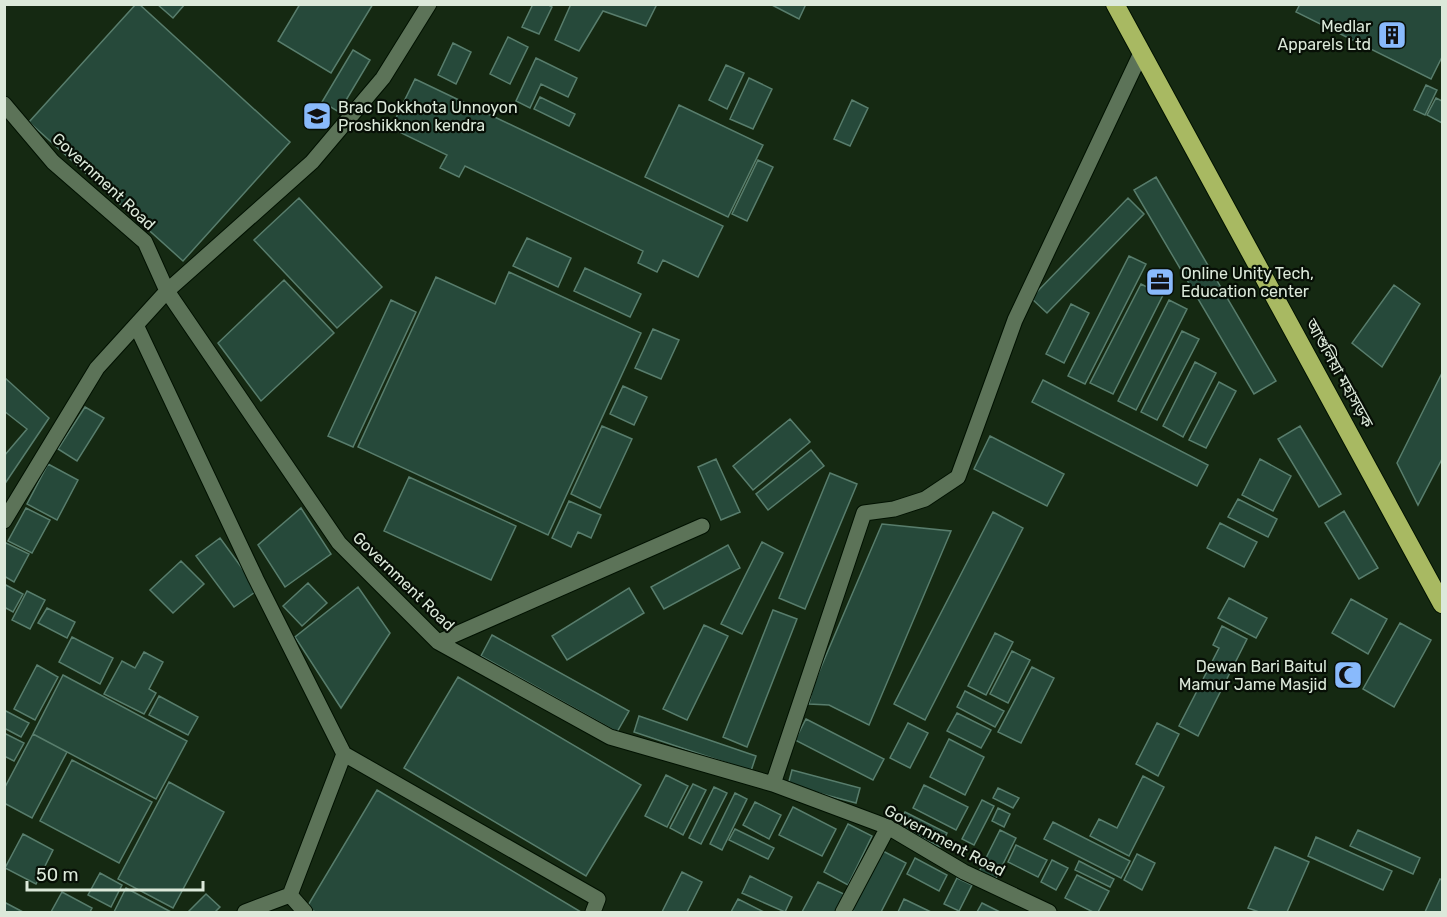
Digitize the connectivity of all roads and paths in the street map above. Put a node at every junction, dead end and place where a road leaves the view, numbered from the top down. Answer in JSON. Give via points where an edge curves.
{"nodes":[{"id":1,"x":429,"y":4,"type":"edge"},
{"id":2,"x":1115,"y":4,"type":"edge"},
{"id":3,"x":1142,"y":51,"type":"junction"},
{"id":4,"x":4,"y":104,"type":"edge"},
{"id":5,"x":167,"y":291,"type":"junction"},
{"id":6,"x":136,"y":325,"type":"junction"},
{"id":7,"x":4,"y":521,"type":"edge"},
{"id":8,"x":702,"y":526,"type":"dead end"},
{"id":9,"x":1443,"y":604,"type":"edge"},
{"id":10,"x":438,"y":642,"type":"junction"},
{"id":11,"x":344,"y":754,"type":"junction"},
{"id":12,"x":773,"y":784,"type":"junction"},
{"id":13,"x":888,"y":827,"type":"junction"},
{"id":14,"x":290,"y":895,"type":"junction"},
{"id":15,"x":245,"y":912,"type":"edge"},
{"id":16,"x":305,"y":912,"type":"edge"},
{"id":17,"x":593,"y":912,"type":"edge"},
{"id":18,"x":843,"y":912,"type":"edge"},
{"id":19,"x":1049,"y":912,"type":"edge"}],
"edges":[{"from":1,"to":5,"type":"street","via":[[383,78],[312,162]]},
{"from":2,"to":3,"type":"highway","name":"আশুলিয়া মহাসড়ক"},
{"from":3,"to":9,"type":"highway","name":"আশুলিয়া মহাসড়ক"},
{"from":3,"to":12,"type":"street","via":[[1015,320],[958,477],[925,499],[864,513]]},
{"from":4,"to":5,"type":"street","name":"Government Road","via":[[53,162],[145,242]]},
{"from":5,"to":6,"type":"street"},
{"from":5,"to":10,"type":"street","name":"Government Road","via":[[339,543]]},
{"from":6,"to":7,"type":"street","via":[[97,368]]},
{"from":6,"to":11,"type":"street"},
{"from":8,"to":10,"type":"street"},
{"from":10,"to":12,"type":"street","name":"Government Road","via":[[610,737]]},
{"from":11,"to":14,"type":"street"},
{"from":11,"to":17,"type":"street","via":[[598,899]]},
{"from":12,"to":13,"type":"street","name":"Government Road"},
{"from":13,"to":18,"type":"street"},
{"from":13,"to":19,"type":"street","name":"Government Road","via":[[964,872]]},
{"from":14,"to":15,"type":"street"},
{"from":14,"to":16,"type":"street"}]}
